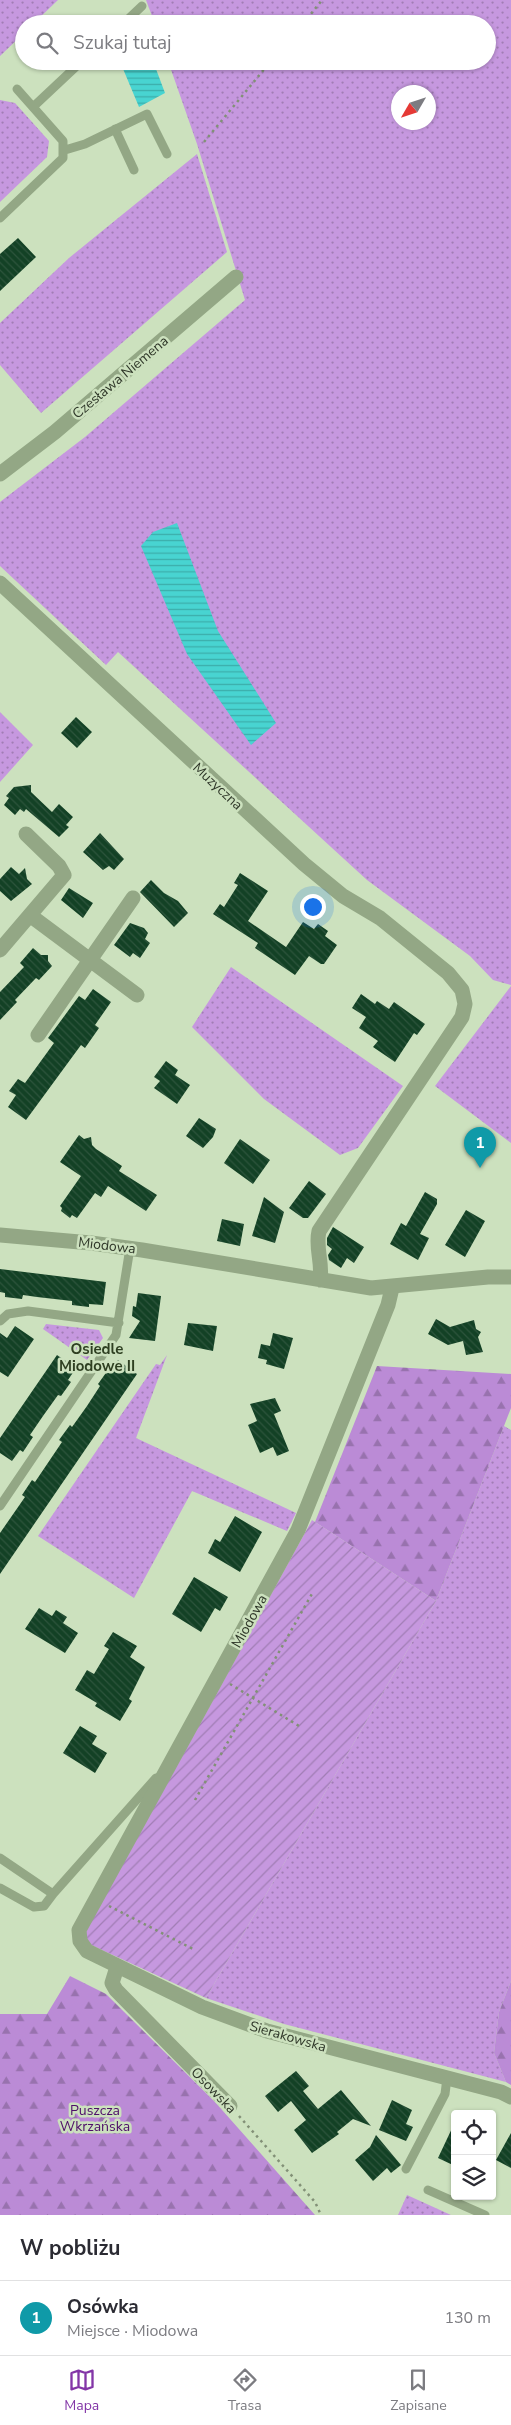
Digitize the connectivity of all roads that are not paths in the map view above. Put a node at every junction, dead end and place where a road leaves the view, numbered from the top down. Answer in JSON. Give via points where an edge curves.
{"nodes":[{"id":1,"x":142,"y":6,"type":"dead end"},
{"id":2,"x":132,"y":15,"type":"edge"},
{"id":3,"x":72,"y":70,"type":"edge"},
{"id":4,"x":17,"y":89,"type":"dead end"},
{"id":5,"x":33,"y":107,"type":"junction"},
{"id":6,"x":116,"y":129,"type":"junction"},
{"id":7,"x":65,"y":150,"type":"junction"},
{"id":8,"x":166,"y":154,"type":"dead end"},
{"id":9,"x":134,"y":170,"type":"dead end"},
{"id":10,"x":0,"y":218,"type":"edge"},
{"id":11,"x":236,"y":277,"type":"dead end"},
{"id":12,"x":0,"y":474,"type":"edge"},
{"id":13,"x":0,"y":583,"type":"edge"},
{"id":14,"x":26,"y":834,"type":"dead end"},
{"id":15,"x":133,"y":898,"type":"dead end"},
{"id":16,"x":31,"y":916,"type":"junction"},
{"id":17,"x":0,"y":950,"type":"edge"},
{"id":18,"x":90,"y":960,"type":"junction"},
{"id":19,"x":137,"y":995,"type":"dead end"},
{"id":20,"x":38,"y":1035,"type":"dead end"},
{"id":21,"x":0,"y":1235,"type":"edge"},
{"id":22,"x":130,"y":1248,"type":"junction"},
{"id":23,"x":511,"y":1278,"type":"edge"},
{"id":24,"x":320,"y":1280,"type":"junction"},
{"id":25,"x":392,"y":1288,"type":"junction"},
{"id":26,"x":0,"y":1321,"type":"edge"},
{"id":27,"x":119,"y":1323,"type":"junction"},
{"id":28,"x":0,"y":1506,"type":"edge"},
{"id":29,"x":171,"y":1761,"type":"junction"},
{"id":30,"x":0,"y":1858,"type":"edge"},
{"id":31,"x":0,"y":1888,"type":"edge"},
{"id":32,"x":53,"y":1894,"type":"junction"},
{"id":33,"x":80,"y":1941,"type":"joint"},
{"id":34,"x":117,"y":1967,"type":"junction"},
{"id":35,"x":447,"y":2078,"type":"junction"},
{"id":36,"x":511,"y":2097,"type":"edge"},
{"id":37,"x":230,"y":2106,"type":"road end"},
{"id":38,"x":406,"y":2169,"type":"dead end"},
{"id":39,"x":428,"y":2190,"type":"dead end"},
{"id":40,"x":485,"y":2215,"type":"edge"}],
"edges":[{"from":1,"to":2,"type":"lane"},
{"from":3,"to":5,"type":"lane"},
{"from":4,"to":5,"type":"lane"},
{"from":5,"to":7,"type":"lane","via":[[63,141]]},
{"from":6,"to":7,"type":"lane"},
{"from":6,"to":8,"type":"lane","via":[[147,114]]},
{"from":6,"to":9,"type":"lane"},
{"from":7,"to":10,"type":"lane","via":[[63,158]]},
{"from":11,"to":12,"type":"street","name":"Czesława Niemena","via":[[55,432]]},
{"from":13,"to":24,"type":"street","name":"Muzyczna","via":[[304,864],[343,896],[380,918],[448,973],[462,990],[466,1004],[462,1017],[319,1231]]},
{"from":14,"to":16,"type":"street","via":[[64,875]]},
{"from":15,"to":18,"type":"street"},
{"from":16,"to":17,"type":"street"},
{"from":16,"to":18,"type":"street"},
{"from":18,"to":19,"type":"street"},
{"from":18,"to":20,"type":"street"},
{"from":21,"to":22,"type":"street","name":"Miodowa"},
{"from":22,"to":24,"type":"street","name":"Miodowa"},
{"from":22,"to":27,"type":"lane"},
{"from":23,"to":25,"type":"street","name":"Miodowa","via":[[474,1278]]},
{"from":24,"to":25,"type":"street","name":"Miodowa","via":[[365,1288]]},
{"from":25,"to":29,"type":"street","name":"Miodowa","via":[[298,1530]]},
{"from":26,"to":27,"type":"lane","via":[[8,1314],[28,1311]]},
{"from":27,"to":28,"type":"lane","via":[[114,1340]]},
{"from":29,"to":32,"type":"lane"},
{"from":29,"to":33,"type":"street","name":"Miodowa","via":[[80,1930]]},
{"from":30,"to":32,"type":"lane"},
{"from":31,"to":32,"type":"lane","via":[[34,1907],[44,1906]]},
{"from":33,"to":34,"type":"street","name":"Sierakowska","via":[[87,1951]]},
{"from":34,"to":35,"type":"street","name":"Sierakowska","via":[[202,2007],[267,2032]]},
{"from":34,"to":37,"type":"street","name":"Osowska","via":[[112,1983],[116,1990]]},
{"from":35,"to":36,"type":"street","name":"Sierakowska"},
{"from":35,"to":38,"type":"lane","via":[[444,2094]]},
{"from":39,"to":40,"type":"lane"}]}
